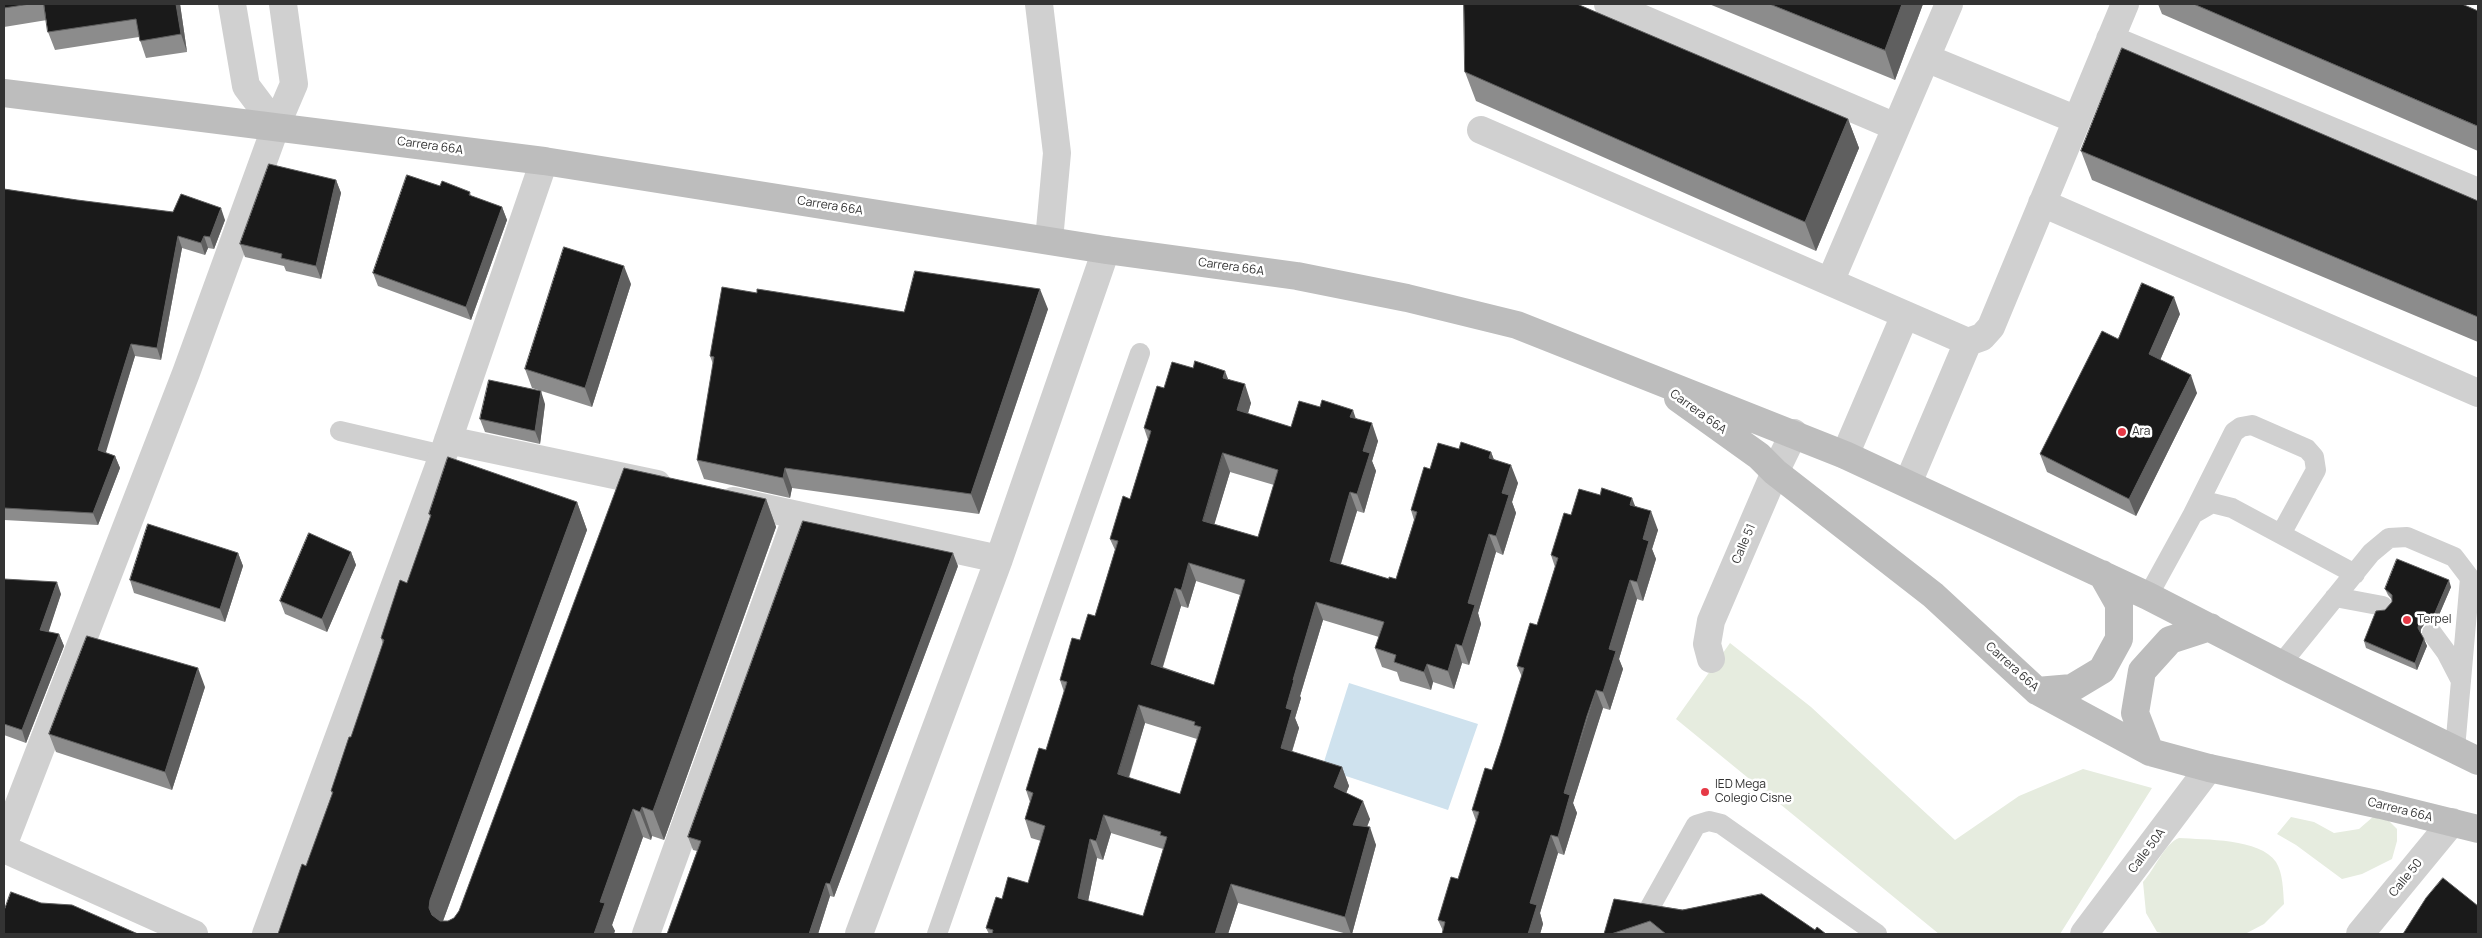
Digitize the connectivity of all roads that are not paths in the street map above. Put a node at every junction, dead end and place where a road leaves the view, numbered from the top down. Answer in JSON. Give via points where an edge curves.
{"nodes":[{"id":1,"x":232,"y":4,"type":"edge"},
{"id":2,"x":283,"y":4,"type":"edge"},
{"id":3,"x":1039,"y":4,"type":"edge"},
{"id":4,"x":1608,"y":4,"type":"edge"},
{"id":5,"x":1949,"y":4,"type":"edge"},
{"id":6,"x":2125,"y":4,"type":"edge"},
{"id":7,"x":2110,"y":39,"type":"junction"},
{"id":8,"x":1926,"y":58,"type":"junction"},
{"id":9,"x":4,"y":93,"type":"edge"},
{"id":10,"x":2077,"y":120,"type":"junction"},
{"id":11,"x":276,"y":126,"type":"junction"},
{"id":12,"x":1896,"y":127,"type":"junction"},
{"id":13,"x":1481,"y":130,"type":"dead end"},
{"id":14,"x":544,"y":162,"type":"junction"},
{"id":15,"x":2478,"y":192,"type":"edge"},
{"id":16,"x":2042,"y":203,"type":"junction"},
{"id":17,"x":1049,"y":240,"type":"junction"},
{"id":18,"x":1106,"y":250,"type":"junction"},
{"id":19,"x":1830,"y":282,"type":"junction"},
{"id":20,"x":1905,"y":315,"type":"junction"},
{"id":21,"x":1968,"y":342,"type":"junction"},
{"id":22,"x":1140,"y":353,"type":"dead end"},
{"id":23,"x":1644,"y":374,"type":"junction"},
{"id":24,"x":2478,"y":393,"type":"edge"},
{"id":25,"x":340,"y":431,"type":"dead end"},
{"id":26,"x":1794,"y":433,"type":"junction"},
{"id":27,"x":445,"y":447,"type":"junction"},
{"id":28,"x":1845,"y":455,"type":"junction"},
{"id":29,"x":1775,"y":472,"type":"junction"},
{"id":30,"x":623,"y":477,"type":"junction"},
{"id":31,"x":1908,"y":484,"type":"junction"},
{"id":32,"x":681,"y":490,"type":"edge"},
{"id":33,"x":710,"y":496,"type":"edge"},
{"id":34,"x":613,"y":505,"type":"edge"},
{"id":35,"x":2194,"y":514,"type":"junction"},
{"id":36,"x":797,"y":516,"type":"junction"},
{"id":37,"x":2281,"y":534,"type":"junction"},
{"id":38,"x":1000,"y":559,"type":"junction"},
{"id":39,"x":2102,"y":574,"type":"junction"},
{"id":40,"x":2355,"y":574,"type":"junction"},
{"id":41,"x":2148,"y":596,"type":"junction"},
{"id":42,"x":2335,"y":597,"type":"junction"},
{"id":43,"x":2383,"y":606,"type":"dead end"},
{"id":44,"x":2210,"y":627,"type":"junction"},
{"id":45,"x":2432,"y":633,"type":"dead end"},
{"id":46,"x":1711,"y":659,"type":"dead end"},
{"id":47,"x":2281,"y":664,"type":"junction"},
{"id":48,"x":2461,"y":681,"type":"junction"},
{"id":49,"x":2037,"y":690,"type":"junction"},
{"id":50,"x":2150,"y":752,"type":"junction"},
{"id":51,"x":2467,"y":755,"type":"edge"},
{"id":52,"x":2209,"y":768,"type":"junction"},
{"id":53,"x":2452,"y":822,"type":"junction"},
{"id":54,"x":2478,"y":829,"type":"edge"},
{"id":55,"x":4,"y":843,"type":"edge"},
{"id":56,"x":4,"y":849,"type":"edge"},
{"id":57,"x":1649,"y":909,"type":"edge"},
{"id":58,"x":194,"y":934,"type":"edge"},
{"id":59,"x":266,"y":934,"type":"edge"},
{"id":60,"x":646,"y":934,"type":"edge"},
{"id":61,"x":859,"y":934,"type":"edge"},
{"id":62,"x":937,"y":934,"type":"edge"},
{"id":63,"x":1877,"y":934,"type":"edge"},
{"id":64,"x":2084,"y":934,"type":"edge"},
{"id":65,"x":2360,"y":934,"type":"edge"}],
"edges":[{"from":1,"to":11,"type":"street","via":[[246,86]]},
{"from":2,"to":11,"type":"street","via":[[294,84]]},
{"from":3,"to":17,"type":"street","via":[[1058,153]]},
{"from":4,"to":12,"type":"street"},
{"from":5,"to":8,"type":"street"},
{"from":6,"to":7,"type":"street"},
{"from":7,"to":10,"type":"street"},
{"from":7,"to":15,"type":"street"},
{"from":8,"to":10,"type":"street"},
{"from":8,"to":12,"type":"street"},
{"from":9,"to":11,"type":"street","name":"Carrera 66A"},
{"from":10,"to":16,"type":"street"},
{"from":11,"to":14,"type":"street","name":"Carrera 66A"},
{"from":11,"to":55,"type":"street","via":[[182,382]]},
{"from":12,"to":19,"type":"street"},
{"from":13,"to":19,"type":"street"},
{"from":14,"to":17,"type":"street","name":"Carrera 66A"},
{"from":14,"to":27,"type":"street"},
{"from":16,"to":21,"type":"street","via":[[1991,326],[1982,337]]},
{"from":16,"to":24,"type":"street"},
{"from":17,"to":18,"type":"street","name":"Carrera 66A"},
{"from":18,"to":23,"type":"street","name":"Carrera 66A","via":[[1297,276],[1407,298],[1517,325]]},
{"from":18,"to":38,"type":"street"},
{"from":19,"to":20,"type":"street"},
{"from":20,"to":21,"type":"street"},
{"from":20,"to":28,"type":"street"},
{"from":21,"to":31,"type":"street"},
{"from":22,"to":62,"type":"lane"},
{"from":23,"to":26,"type":"street","name":"Carrera 66A"},
{"from":23,"to":29,"type":"street","name":"Carrera 66A","via":[[1759,456]]},
{"from":25,"to":27,"type":"lane"},
{"from":26,"to":28,"type":"street","name":"Carrera 66A"},
{"from":26,"to":29,"type":"street","name":"Calle 51"},
{"from":27,"to":30,"type":"street"},
{"from":27,"to":59,"type":"street"},
{"from":28,"to":31,"type":"street","name":"Carrera 66A"},
{"from":29,"to":46,"type":"street","name":"Calle 51","via":[[1711,621],[1707,644]]},
{"from":29,"to":49,"type":"street","name":"Carrera 66A","via":[[1933,595]]},
{"from":30,"to":32,"type":"street"},
{"from":30,"to":34,"type":"street"},
{"from":31,"to":39,"type":"street","name":"Carrera 66A"},
{"from":33,"to":36,"type":"street"},
{"from":35,"to":37,"type":"lane","via":[[2212,503],[2232,508]]},
{"from":35,"to":37,"type":"lane","via":[[2234,432],[2252,425],[2307,449],[2314,457],[2316,470]]},
{"from":35,"to":41,"type":"lane"},
{"from":36,"to":38,"type":"street"},
{"from":36,"to":60,"type":"street"},
{"from":37,"to":40,"type":"lane"},
{"from":38,"to":61,"type":"street"},
{"from":39,"to":41,"type":"street","name":"Carrera 66A"},
{"from":39,"to":49,"type":"street","via":[[2119,604],[2119,613],[2118,639],[2102,670],[2072,688]]},
{"from":40,"to":42,"type":"lane"},
{"from":40,"to":48,"type":"lane","via":[[2371,553],[2389,538],[2407,537],[2454,558],[2470,578]]},
{"from":41,"to":44,"type":"street","name":"Carrera 66A"},
{"from":42,"to":43,"type":"lane"},
{"from":42,"to":47,"type":"lane"},
{"from":44,"to":47,"type":"street","name":"Carrera 66A"},
{"from":44,"to":50,"type":"street","via":[[2170,640],[2142,671],[2135,713]]},
{"from":45,"to":48,"type":"lane"},
{"from":47,"to":51,"type":"street","name":"Carrera 66A"},
{"from":48,"to":51,"type":"lane"},
{"from":49,"to":50,"type":"street","name":"Carrera 66A"},
{"from":50,"to":52,"type":"street","name":"Carrera 66A"},
{"from":52,"to":53,"type":"street","name":"Carrera 66A"},
{"from":52,"to":64,"type":"street","name":"Calle 50A"},
{"from":53,"to":54,"type":"street","name":"Carrera 66A"},
{"from":53,"to":65,"type":"street","name":"Calle 50"},
{"from":56,"to":58,"type":"street"},
{"from":57,"to":63,"type":"lane","via":[[1696,825],[1709,821],[1721,824]]}]}
